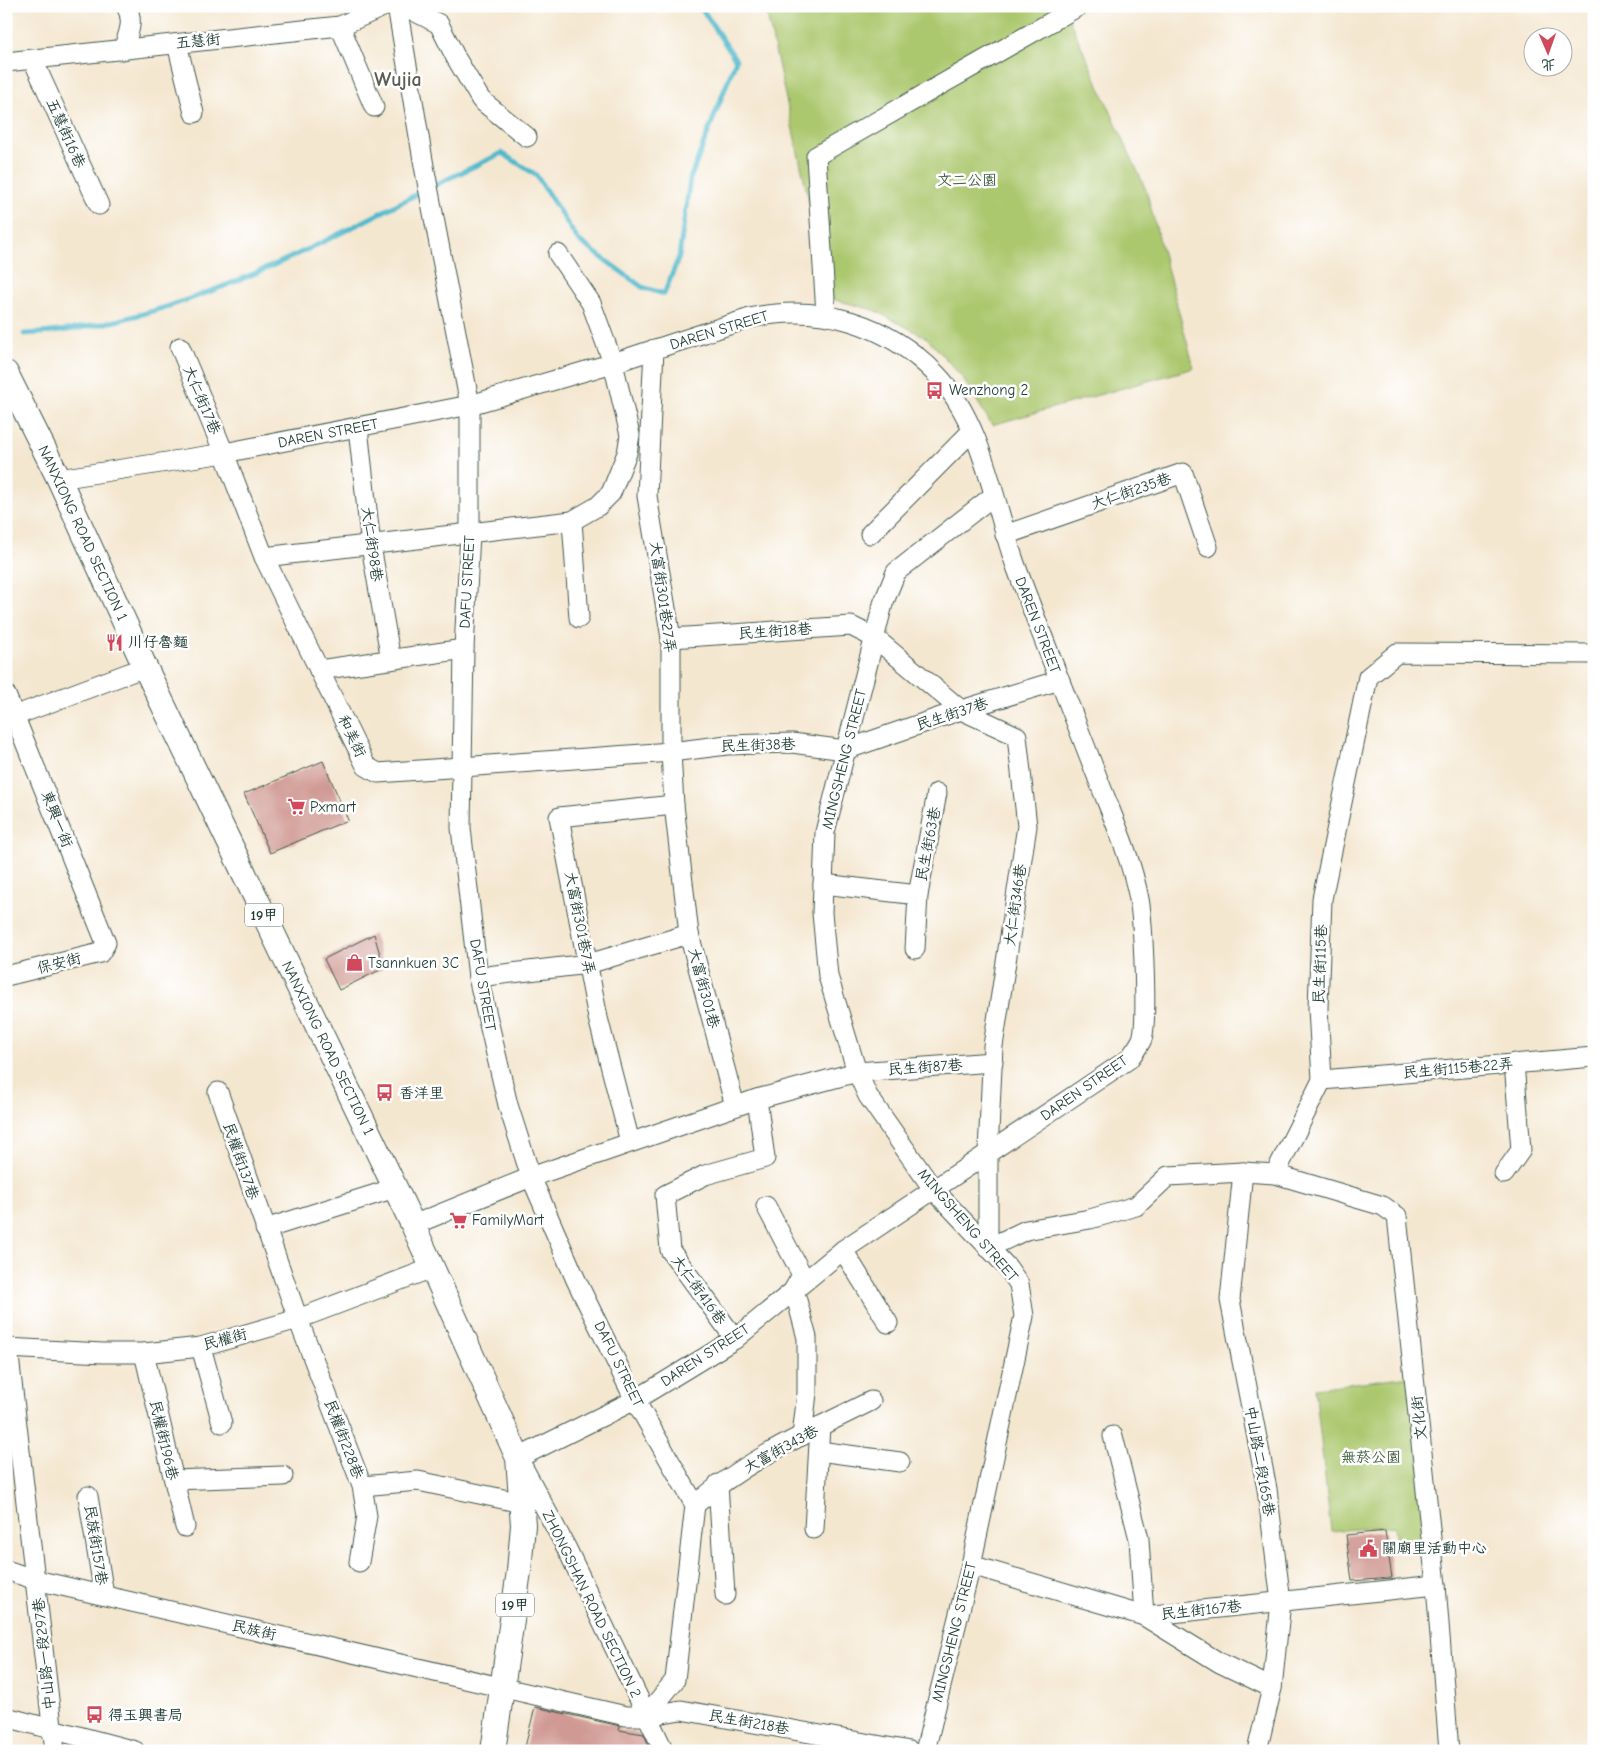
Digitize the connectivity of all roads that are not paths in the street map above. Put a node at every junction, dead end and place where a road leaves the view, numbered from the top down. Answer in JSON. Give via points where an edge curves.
{"nodes":[{"id":1,"x":126,"y":6,"type":"edge"},
{"id":2,"x":386,"y":6,"type":"edge"},
{"id":3,"x":397,"y":6,"type":"edge"},
{"id":4,"x":404,"y":6,"type":"edge"},
{"id":5,"x":1078,"y":6,"type":"edge"},
{"id":6,"x":340,"y":26,"type":"junction"},
{"id":7,"x":177,"y":44,"type":"junction"},
{"id":8,"x":123,"y":50,"type":"junction"},
{"id":9,"x":33,"y":60,"type":"junction"},
{"id":10,"x":6,"y":62,"type":"edge"},
{"id":11,"x":374,"y":107,"type":"dead end"},
{"id":12,"x":194,"y":113,"type":"dead end"},
{"id":13,"x":527,"y":137,"type":"dead end"},
{"id":14,"x":99,"y":205,"type":"dead end"},
{"id":15,"x":558,"y":254,"type":"dead end"},
{"id":16,"x":826,"y":314,"type":"junction"},
{"id":17,"x":180,"y":347,"type":"dead end"},
{"id":18,"x":654,"y":349,"type":"junction"},
{"id":19,"x":612,"y":364,"type":"junction"},
{"id":20,"x":6,"y":373,"type":"edge"},
{"id":21,"x":470,"y":405,"type":"junction"},
{"id":22,"x":358,"y":428,"type":"junction"},
{"id":23,"x":972,"y":431,"type":"junction"},
{"id":24,"x":224,"y":452,"type":"junction"},
{"id":25,"x":59,"y":479,"type":"junction"},
{"id":26,"x":993,"y":496,"type":"junction"},
{"id":27,"x":572,"y":521,"type":"junction"},
{"id":28,"x":470,"y":533,"type":"junction"},
{"id":29,"x":870,"y":534,"type":"dead end"},
{"id":30,"x":1005,"y":535,"type":"junction"},
{"id":31,"x":370,"y":546,"type":"junction"},
{"id":32,"x":1208,"y":548,"type":"dead end"},
{"id":33,"x":264,"y":557,"type":"junction"},
{"id":34,"x":579,"y":618,"type":"dead end"},
{"id":35,"x":671,"y":638,"type":"junction"},
{"id":36,"x":875,"y":638,"type":"junction"},
{"id":37,"x":464,"y":649,"type":"junction"},
{"id":38,"x":1594,"y":654,"type":"edge"},
{"id":39,"x":391,"y":660,"type":"junction"},
{"id":40,"x":145,"y":666,"type":"junction"},
{"id":41,"x":319,"y":670,"type":"junction"},
{"id":42,"x":1060,"y":680,"type":"junction"},
{"id":43,"x":6,"y":696,"type":"edge"},
{"id":44,"x":960,"y":710,"type":"junction"},
{"id":45,"x":11,"y":717,"type":"edge"},
{"id":46,"x":845,"y":750,"type":"junction"},
{"id":47,"x":671,"y":752,"type":"junction"},
{"id":48,"x":461,"y":766,"type":"junction"},
{"id":49,"x":937,"y":793,"type":"dead end"},
{"id":50,"x":674,"y":806,"type":"junction"},
{"id":51,"x":823,"y":884,"type":"junction"},
{"id":52,"x":918,"y":895,"type":"junction"},
{"id":53,"x":689,"y":934,"type":"junction"},
{"id":54,"x":106,"y":943,"type":"joint"},
{"id":55,"x":915,"y":949,"type":"dead end"},
{"id":56,"x":588,"y":964,"type":"junction"},
{"id":57,"x":6,"y":976,"type":"edge"},
{"id":58,"x":478,"y":977,"type":"junction"},
{"id":59,"x":1594,"y":1057,"type":"edge"},
{"id":60,"x":993,"y":1062,"type":"junction"},
{"id":61,"x":1514,"y":1063,"type":"junction"},
{"id":62,"x":858,"y":1072,"type":"junction"},
{"id":63,"x":1322,"y":1080,"type":"junction"},
{"id":64,"x":218,"y":1092,"type":"dead end"},
{"id":65,"x":757,"y":1099,"type":"junction"},
{"id":66,"x":735,"y":1106,"type":"junction"},
{"id":67,"x":630,"y":1142,"type":"junction"},
{"id":68,"x":988,"y":1152,"type":"junction"},
{"id":69,"x":1243,"y":1172,"type":"junction"},
{"id":70,"x":1275,"y":1174,"type":"junction"},
{"id":71,"x":1504,"y":1174,"type":"dead end"},
{"id":72,"x":532,"y":1177,"type":"junction"},
{"id":73,"x":395,"y":1188,"type":"junction"},
{"id":74,"x":933,"y":1189,"type":"junction"},
{"id":75,"x":766,"y":1206,"type":"dead end"},
{"id":76,"x":414,"y":1225,"type":"junction"},
{"id":77,"x":265,"y":1229,"type":"junction"},
{"id":78,"x":988,"y":1248,"type":"junction"},
{"id":79,"x":843,"y":1250,"type":"junction"},
{"id":80,"x":432,"y":1268,"type":"junction"},
{"id":81,"x":794,"y":1289,"type":"junction"},
{"id":82,"x":298,"y":1320,"type":"junction"},
{"id":83,"x":888,"y":1322,"type":"dead end"},
{"id":84,"x":735,"y":1339,"type":"junction"},
{"id":85,"x":201,"y":1346,"type":"junction"},
{"id":86,"x":7,"y":1348,"type":"edge"},
{"id":87,"x":144,"y":1353,"type":"junction"},
{"id":88,"x":635,"y":1400,"type":"junction"},
{"id":89,"x":871,"y":1400,"type":"dead end"},
{"id":90,"x":222,"y":1423,"type":"dead end"},
{"id":91,"x":820,"y":1426,"type":"junction"},
{"id":92,"x":802,"y":1436,"type":"junction"},
{"id":93,"x":1113,"y":1436,"type":"dead end"},
{"id":94,"x":819,"y":1451,"type":"junction"},
{"id":95,"x":518,"y":1458,"type":"junction"},
{"id":96,"x":900,"y":1462,"type":"dead end"},
{"id":97,"x":283,"y":1476,"type":"dead end"},
{"id":98,"x":174,"y":1480,"type":"junction"},
{"id":99,"x":718,"y":1484,"type":"junction"},
{"id":100,"x":362,"y":1486,"type":"junction"},
{"id":101,"x":88,"y":1496,"type":"dead end"},
{"id":102,"x":522,"y":1503,"type":"junction"},
{"id":103,"x":696,"y":1505,"type":"junction"},
{"id":104,"x":185,"y":1527,"type":"dead end"},
{"id":105,"x":814,"y":1529,"type":"dead end"},
{"id":106,"x":360,"y":1562,"type":"dead end"},
{"id":107,"x":971,"y":1565,"type":"junction"},
{"id":108,"x":6,"y":1570,"type":"edge"},
{"id":109,"x":36,"y":1580,"type":"junction"},
{"id":110,"x":1436,"y":1585,"type":"junction"},
{"id":111,"x":104,"y":1595,"type":"junction"},
{"id":112,"x":725,"y":1595,"type":"dead end"},
{"id":113,"x":1281,"y":1602,"type":"junction"},
{"id":114,"x":1144,"y":1616,"type":"junction"},
{"id":115,"x":1272,"y":1688,"type":"junction"},
{"id":116,"x":503,"y":1689,"type":"junction"},
{"id":117,"x":646,"y":1716,"type":"junction"},
{"id":118,"x":6,"y":1717,"type":"edge"},
{"id":119,"x":52,"y":1728,"type":"junction"},
{"id":120,"x":56,"y":1751,"type":"edge"},
{"id":121,"x":135,"y":1751,"type":"edge"},
{"id":122,"x":493,"y":1751,"type":"edge"},
{"id":123,"x":664,"y":1751,"type":"edge"},
{"id":124,"x":910,"y":1751,"type":"edge"},
{"id":125,"x":925,"y":1751,"type":"edge"},
{"id":126,"x":1257,"y":1751,"type":"edge"},
{"id":127,"x":1449,"y":1751,"type":"edge"}],
"edges":[{"from":1,"to":8,"type":"street","via":[[131,15],[131,25]]},
{"from":2,"to":6,"type":"street","name":"五慧街"},
{"from":3,"to":21,"type":"street","name":"DAFU STREET"},
{"from":4,"to":13,"type":"street","via":[[439,24],[481,100]]},
{"from":5,"to":16,"type":"street","via":[[816,156]]},
{"from":6,"to":7,"type":"street","name":"五慧街"},
{"from":6,"to":11,"type":"street"},
{"from":7,"to":8,"type":"street","name":"五慧街"},
{"from":7,"to":12,"type":"street"},
{"from":8,"to":9,"type":"street","name":"五慧街"},
{"from":9,"to":10,"type":"street","name":"五慧街"},
{"from":9,"to":14,"type":"street","name":"五慧街16巷"},
{"from":15,"to":19,"type":"street","via":[[591,303]]},
{"from":16,"to":18,"type":"street","name":"DAREN STREET","via":[[773,313]]},
{"from":16,"to":23,"type":"street","name":"DAREN STREET","via":[[866,325],[897,341],[944,383]]},
{"from":17,"to":24,"type":"street","name":"大仁街17巷"},
{"from":18,"to":19,"type":"street","name":"DAREN STREET"},
{"from":18,"to":35,"type":"street","name":"大富街301巷27弄","via":[[647,496]]},
{"from":19,"to":21,"type":"street","name":"DAREN STREET"},
{"from":19,"to":27,"type":"street","via":[[630,435],[627,453],[611,493],[598,506]]},
{"from":20,"to":25,"type":"main road","name":"NANXIONG ROAD SECTION 1","number":"19甲"},
{"from":21,"to":22,"type":"street","name":"DAREN STREET"},
{"from":21,"to":28,"type":"street","name":"DAFU STREET"},
{"from":22,"to":24,"type":"street","name":"DAREN STREET"},
{"from":22,"to":31,"type":"street","name":"大仁街98巷"},
{"from":23,"to":26,"type":"street","name":"DAREN STREET"},
{"from":23,"to":29,"type":"street"},
{"from":24,"to":25,"type":"street","name":"DAREN STREET"},
{"from":24,"to":33,"type":"street","name":"和美街"},
{"from":25,"to":40,"type":"main road","name":"NANXIONG ROAD SECTION 1","number":"19甲"},
{"from":26,"to":30,"type":"street","name":"DAREN STREET"},
{"from":26,"to":36,"type":"street","name":"MINGSHENG STREET","via":[[896,572]]},
{"from":27,"to":28,"type":"street"},
{"from":27,"to":34,"type":"street"},
{"from":28,"to":31,"type":"street"},
{"from":28,"to":37,"type":"street","name":"DAFU STREET"},
{"from":30,"to":32,"type":"street","name":"大仁街235巷","via":[[1183,472]]},
{"from":30,"to":42,"type":"street","name":"DAREN STREET"},
{"from":31,"to":33,"type":"street"},
{"from":31,"to":39,"type":"street","name":"大仁街98巷"},
{"from":33,"to":41,"type":"street","name":"和美街"},
{"from":35,"to":36,"type":"street","name":"民生街18巷","via":[[851,626]]},
{"from":35,"to":47,"type":"street","name":"大富街301巷27弄"},
{"from":36,"to":44,"type":"street","name":"大仁街346巷"},
{"from":36,"to":46,"type":"street","name":"MINGSHENG STREET"},
{"from":37,"to":39,"type":"street"},
{"from":37,"to":48,"type":"street","name":"DAFU STREET"},
{"from":38,"to":63,"type":"street","name":"民生街115巷","via":[[1397,653],[1368,677],[1322,899],[1318,1008]]},
{"from":39,"to":41,"type":"street"},
{"from":40,"to":45,"type":"street"},
{"from":40,"to":73,"type":"main road","name":"NANXIONG ROAD SECTION 1","number":"19甲"},
{"from":41,"to":48,"type":"street","name":"和美街","via":[[366,766],[378,773]]},
{"from":42,"to":44,"type":"street","name":"民生街37巷"},
{"from":42,"to":68,"type":"street","name":"DAREN STREET","via":[[1129,860],[1139,898],[1143,1037],[1129,1059]]},
{"from":43,"to":45,"type":"street","name":"東興一街"},
{"from":44,"to":46,"type":"street","name":"民生街37巷"},
{"from":44,"to":60,"type":"street","name":"大仁街346巷","via":[[1017,736],[1027,826]]},
{"from":45,"to":54,"type":"street","name":"東興一街"},
{"from":46,"to":47,"type":"street","name":"民生街38巷","via":[[792,742]]},
{"from":46,"to":51,"type":"street","name":"MINGSHENG STREET","via":[[825,832]]},
{"from":47,"to":48,"type":"street","name":"和美街"},
{"from":47,"to":50,"type":"street","name":"大富街301巷27弄"},
{"from":48,"to":58,"type":"street","name":"DAFU STREET","via":[[461,828]]},
{"from":49,"to":52,"type":"street","name":"民生街63巷"},
{"from":50,"to":53,"type":"street","name":"大富街301巷27弄"},
{"from":50,"to":56,"type":"street","name":"大富街301巷7弄","via":[[559,817]]},
{"from":51,"to":52,"type":"street","name":"民生街63巷"},
{"from":51,"to":62,"type":"street","name":"MINGSHENG STREET","via":[[822,914],[828,976]]},
{"from":52,"to":55,"type":"street","name":"民生街63巷"},
{"from":53,"to":56,"type":"street","name":"大富街301巷"},
{"from":53,"to":66,"type":"street","name":"大富街301巷"},
{"from":54,"to":57,"type":"street","name":"保安街","via":[[100,953]]},
{"from":56,"to":58,"type":"street","name":"大富街301巷"},
{"from":56,"to":67,"type":"street","name":"大富街301巷7弄","via":[[598,1018]]},
{"from":58,"to":72,"type":"street","name":"DAFU STREET","via":[[508,1105]]},
{"from":59,"to":61,"type":"street","name":"民生街115巷22弄"},
{"from":60,"to":62,"type":"street","name":"民生街87巷"},
{"from":60,"to":68,"type":"street","name":"大仁街346巷"},
{"from":61,"to":63,"type":"street","name":"民生街115巷22弄"},
{"from":61,"to":71,"type":"street","via":[[1521,1150]]},
{"from":62,"to":65,"type":"street"},
{"from":62,"to":74,"type":"street","name":"MINGSHENG STREET","via":[[881,1118]]},
{"from":63,"to":70,"type":"street","name":"民生街115巷"},
{"from":64,"to":77,"type":"street","name":"民權街137巷"},
{"from":65,"to":66,"type":"street"},
{"from":65,"to":84,"type":"street","name":"大仁街416巷","via":[[765,1158],[705,1175],[665,1195],[670,1250]]},
{"from":66,"to":67,"type":"street"},
{"from":67,"to":72,"type":"street"},
{"from":68,"to":74,"type":"street","name":"DAREN STREET"},
{"from":68,"to":78,"type":"street","name":"大仁街346巷"},
{"from":69,"to":70,"type":"street"},
{"from":69,"to":78,"type":"street","via":[[1168,1176],[1136,1206],[1090,1219],[1026,1230]]},
{"from":69,"to":113,"type":"street","name":"中山路二段165巷","via":[[1230,1300],[1267,1489]]},
{"from":70,"to":110,"type":"street","name":"文化街","via":[[1383,1206],[1397,1216]]},
{"from":72,"to":76,"type":"street"},
{"from":72,"to":88,"type":"street","name":"DAFU STREET","via":[[576,1280]]},
{"from":73,"to":76,"type":"main road","name":"NANXIONG ROAD SECTION 1","number":"19甲"},
{"from":73,"to":77,"type":"street"},
{"from":74,"to":78,"type":"street","name":"MINGSHENG STREET"},
{"from":74,"to":79,"type":"street","name":"DAREN STREET"},
{"from":75,"to":81,"type":"street","via":[[802,1275]]},
{"from":76,"to":80,"type":"main road","name":"NANXIONG ROAD SECTION 1","number":"19甲"},
{"from":77,"to":82,"type":"street","name":"民權街137巷"},
{"from":78,"to":107,"type":"street","name":"MINGSHENG STREET","via":[[1019,1284],[1024,1316]]},
{"from":79,"to":81,"type":"street","name":"DAREN STREET"},
{"from":79,"to":83,"type":"street"},
{"from":80,"to":82,"type":"street","name":"民權街"},
{"from":80,"to":95,"type":"main road","name":"NANXIONG ROAD SECTION 1","number":"19甲"},
{"from":81,"to":84,"type":"street","name":"DAREN STREET"},
{"from":81,"to":92,"type":"street","via":[[807,1338],[807,1392]]},
{"from":82,"to":85,"type":"street","name":"民權街"},
{"from":82,"to":100,"type":"street","name":"民權街228巷"},
{"from":84,"to":88,"type":"street","name":"DAREN STREET"},
{"from":85,"to":87,"type":"street","name":"民權街"},
{"from":85,"to":90,"type":"street"},
{"from":86,"to":87,"type":"street","name":"民權街"},
{"from":86,"to":109,"type":"street","name":"中山路一段297巷"},
{"from":87,"to":98,"type":"street","name":"民權街196巷"},
{"from":88,"to":95,"type":"street","name":"DAREN STREET"},
{"from":88,"to":103,"type":"street","name":"DAFU STREET"},
{"from":89,"to":91,"type":"street","name":"大富街343巷"},
{"from":91,"to":92,"type":"street","name":"大富街343巷"},
{"from":91,"to":94,"type":"street"},
{"from":92,"to":99,"type":"street","name":"大富街343巷"},
{"from":93,"to":114,"type":"street","via":[[1139,1539]]},
{"from":94,"to":96,"type":"street"},
{"from":94,"to":105,"type":"street"},
{"from":95,"to":102,"type":"main road","name":"NANXIONG ROAD SECTION 1","number":"19甲"},
{"from":95,"to":117,"type":"street","name":"ZHONGSHAN ROAD SECTION 2","via":[[567,1549]]},
{"from":97,"to":98,"type":"street"},
{"from":98,"to":104,"type":"street","name":"民權街196巷"},
{"from":99,"to":103,"type":"street","name":"大富街343巷"},
{"from":99,"to":112,"type":"street"},
{"from":100,"to":102,"type":"street","via":[[418,1480]]},
{"from":100,"to":106,"type":"street","name":"民權街228巷","via":[[367,1516]]},
{"from":101,"to":111,"type":"street","name":"民族街157巷"},
{"from":102,"to":116,"type":"main road","name":"NANXIONG ROAD SECTION 1","number":"19甲","via":[[519,1571]]},
{"from":103,"to":117,"type":"street","via":[[675,1680]]},
{"from":107,"to":114,"type":"street","name":"民生街167巷"},
{"from":107,"to":125,"type":"street","name":"MINGSHENG STREET"},
{"from":108,"to":109,"type":"street","name":"民族街"},
{"from":109,"to":111,"type":"street","name":"民族街"},
{"from":109,"to":119,"type":"street","name":"中山路一段297巷"},
{"from":110,"to":113,"type":"street","name":"民生街167巷"},
{"from":110,"to":127,"type":"street","name":"文化街"},
{"from":111,"to":116,"type":"street","name":"民族街"},
{"from":113,"to":114,"type":"street","name":"民生街167巷"},
{"from":113,"to":115,"type":"street","name":"中山路二段165巷"},
{"from":114,"to":115,"type":"street","via":[[1220,1663]]},
{"from":115,"to":126,"type":"street","name":"中山路二段165巷"},
{"from":116,"to":117,"type":"street","name":"民族街","via":[[626,1716]]},
{"from":116,"to":122,"type":"main road","name":"NANXIONG ROAD SECTION 1","number":"19甲"},
{"from":117,"to":123,"type":"street","name":"ZHONGSHAN ROAD SECTION 2"},
{"from":117,"to":124,"type":"street","name":"民生街218巷","via":[[681,1710]]},
{"from":118,"to":119,"type":"street"},
{"from":119,"to":120,"type":"street","name":"中山路一段297巷"},
{"from":119,"to":121,"type":"street"}]}
